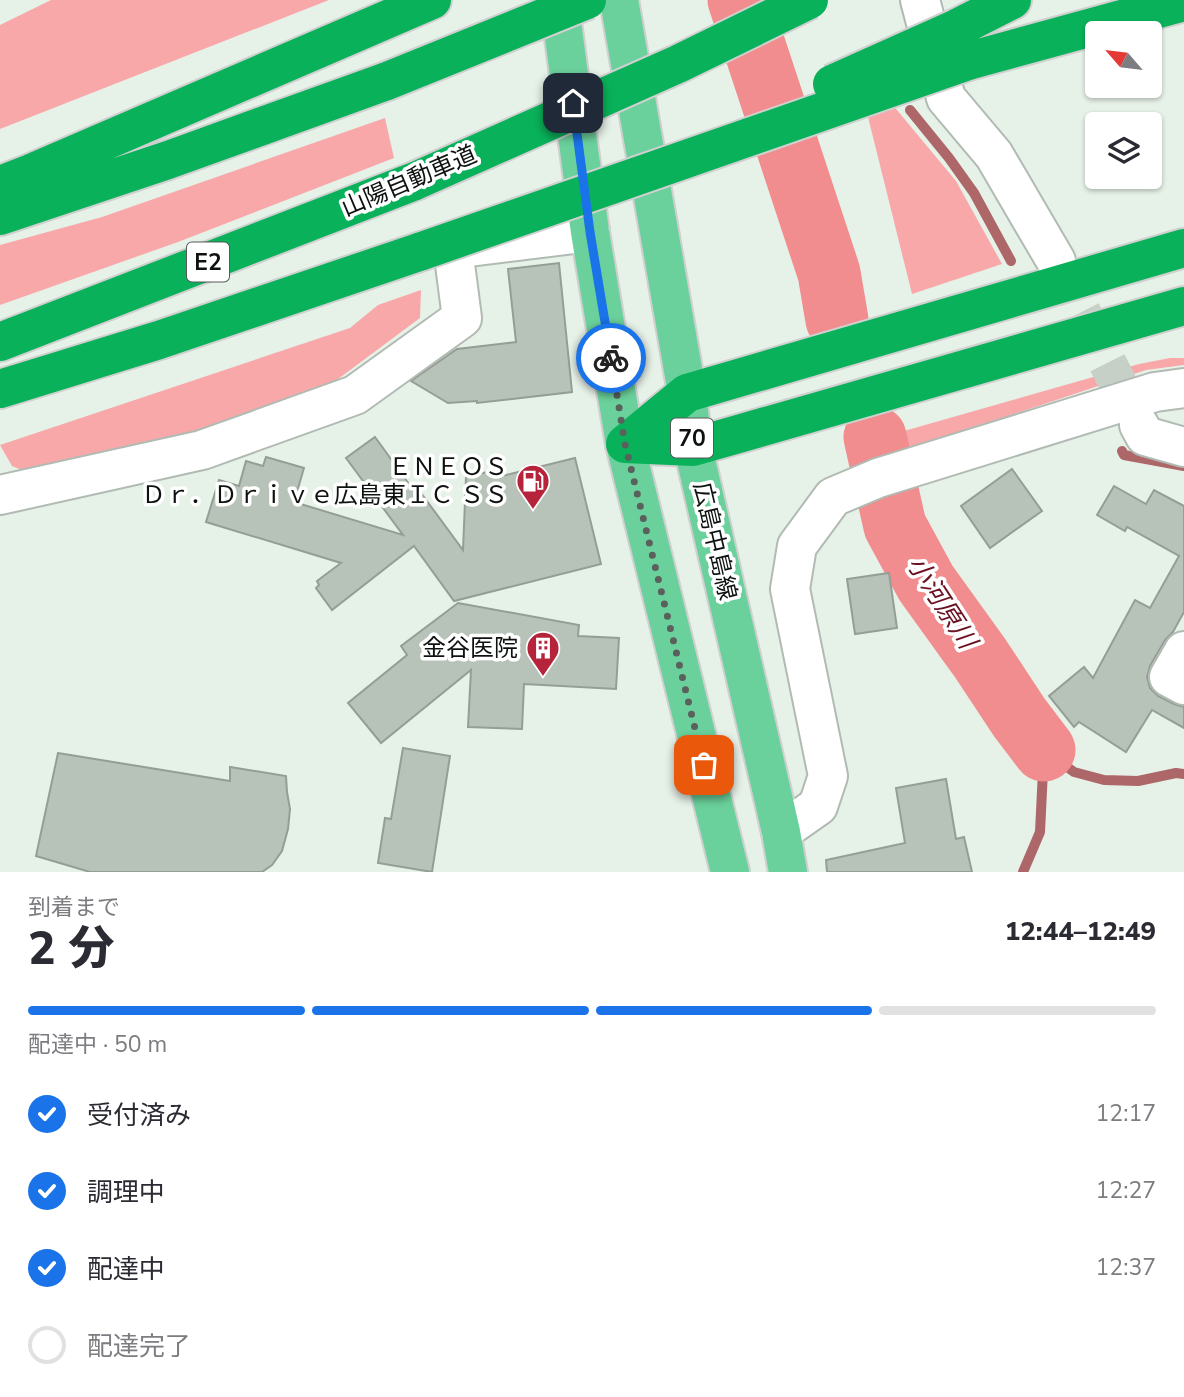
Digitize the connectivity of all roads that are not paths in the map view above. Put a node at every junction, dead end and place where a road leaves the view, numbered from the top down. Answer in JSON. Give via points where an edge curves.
{"nodes":[{"id":1,"x":432,"y":0,"type":"edge"},
{"id":2,"x":559,"y":0,"type":"edge"},
{"id":3,"x":587,"y":0,"type":"edge"},
{"id":4,"x":619,"y":0,"type":"edge"},
{"id":5,"x":809,"y":0,"type":"edge"},
{"id":6,"x":919,"y":0,"type":"edge"},
{"id":7,"x":1012,"y":0,"type":"edge"},
{"id":8,"x":1184,"y":2,"type":"edge"},
{"id":9,"x":962,"y":44,"type":"junction"},
{"id":10,"x":0,"y":185,"type":"edge"},
{"id":11,"x":0,"y":216,"type":"edge"},
{"id":12,"x":590,"y":232,"type":"junction"},
{"id":13,"x":1184,"y":248,"type":"edge"},
{"id":14,"x":1056,"y":261,"type":"tunnel mouth"},
{"id":15,"x":1184,"y":306,"type":"edge"},
{"id":16,"x":0,"y":342,"type":"edge"},
{"id":17,"x":1184,"y":388,"type":"edge"},
{"id":18,"x":0,"y":389,"type":"edge"},
{"id":19,"x":687,"y":393,"type":"junction"},
{"id":20,"x":1139,"y":425,"type":"tunnel mouth"},
{"id":21,"x":625,"y":444,"type":"junction"},
{"id":22,"x":693,"y":447,"type":"junction"},
{"id":23,"x":1184,"y":447,"type":"edge"},
{"id":24,"x":0,"y":495,"type":"edge"},
{"id":25,"x":1184,"y":651,"type":"edge"},
{"id":26,"x":1184,"y":685,"type":"edge"},
{"id":27,"x":781,"y":832,"type":"junction"},
{"id":28,"x":730,"y":872,"type":"edge"},
{"id":29,"x":788,"y":872,"type":"edge"}],
"edges":[{"from":1,"to":10,"type":"highway"},
{"from":2,"to":12,"type":"main road"},
{"from":3,"to":11,"type":"highway","bridge":true,"via":[[387,81]]},
{"from":4,"to":19,"type":"main road","name":"広島中島線","number":"70"},
{"from":5,"to":16,"type":"highway","name":"山陽自動車道","number":"E2","bridge":true,"via":[[415,181]]},
{"from":6,"to":14,"type":"street","via":[[946,98],[993,155]]},
{"from":7,"to":9,"type":"highway"},
{"from":8,"to":9,"type":"highway"},
{"from":9,"to":18,"type":"highway","bridge":true,"via":[[617,183],[159,340]]},
{"from":12,"to":21,"type":"main road"},
{"from":12,"to":24,"type":"street","via":[[453,249],[462,318],[355,395],[202,450]]},
{"from":13,"to":19,"type":"highway"},
{"from":15,"to":22,"type":"highway"},
{"from":17,"to":27,"type":"street","via":[[1155,392],[833,497],[797,546],[790,589],[828,776],[818,806]]},
{"from":19,"to":21,"type":"highway"},
{"from":19,"to":22,"type":"main road","name":"広島中島線","number":"70"},
{"from":20,"to":23,"type":"street","via":[[1145,436]]},
{"from":21,"to":22,"type":"highway"},
{"from":21,"to":28,"type":"main road"},
{"from":22,"to":27,"type":"main road","name":"広島中島線","number":"70"},
{"from":25,"to":26,"type":"street","via":[[1169,677]]},
{"from":27,"to":29,"type":"main road","name":"広島中島線","number":"70"}]}
